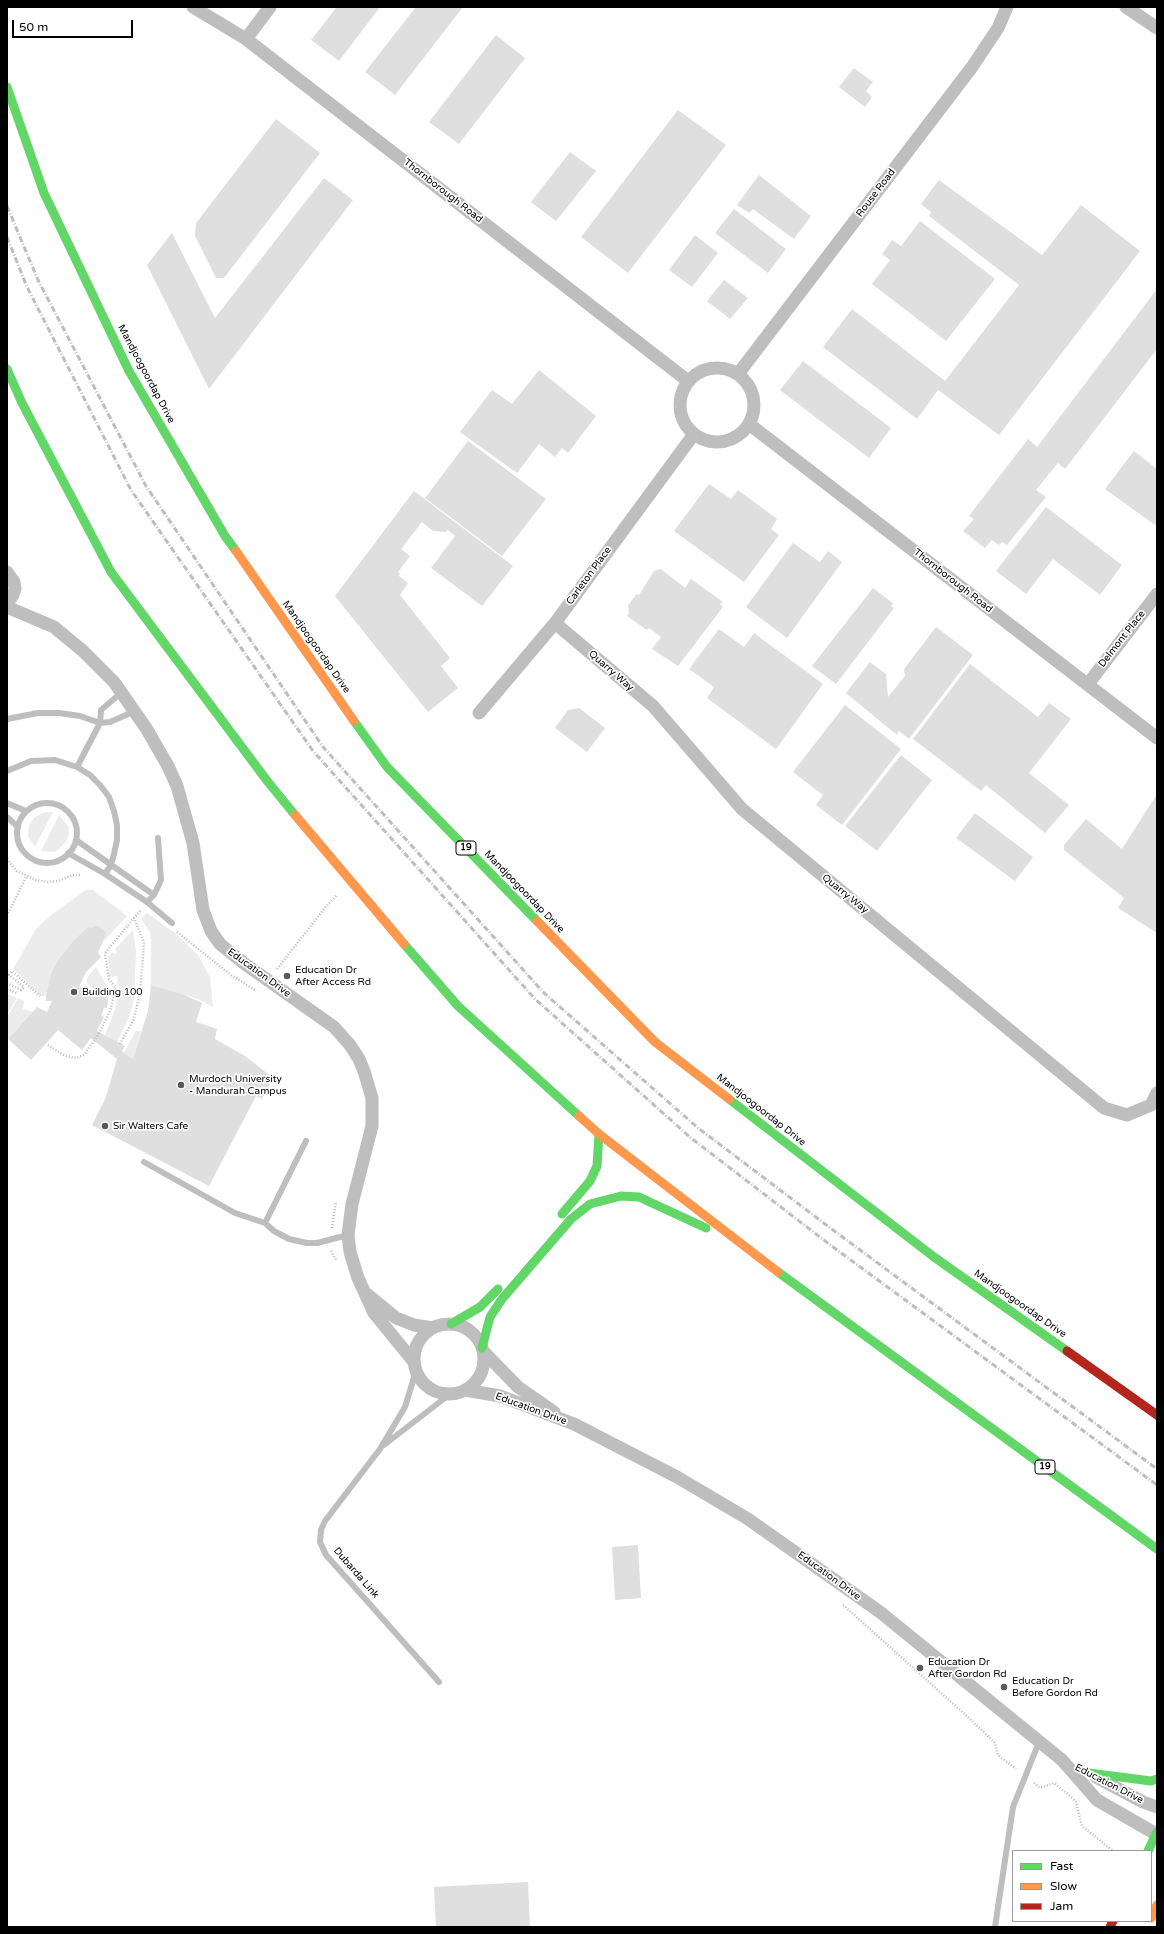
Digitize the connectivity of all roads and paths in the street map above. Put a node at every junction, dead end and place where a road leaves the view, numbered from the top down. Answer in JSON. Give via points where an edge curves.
{"nodes":[{"id":1,"x":193,"y":7,"type":"edge"},
{"id":2,"x":270,"y":7,"type":"edge"},
{"id":3,"x":1007,"y":7,"type":"edge"},
{"id":4,"x":1126,"y":7,"type":"edge"},
{"id":5,"x":1157,"y":28,"type":"edge"},
{"id":6,"x":246,"y":39,"type":"junction"},
{"id":7,"x":7,"y":87,"type":"edge"},
{"id":8,"x":7,"y":369,"type":"edge"},
{"id":9,"x":738,"y":374,"type":"junction"},
{"id":10,"x":688,"y":381,"type":"junction"},
{"id":11,"x":749,"y":424,"type":"junction"},
{"id":12,"x":694,"y":434,"type":"junction"},
{"id":13,"x":7,"y":572,"type":"edge"},
{"id":14,"x":1157,"y":594,"type":"edge"},
{"id":15,"x":7,"y":604,"type":"edge"},
{"id":16,"x":7,"y":607,"type":"edge"},
{"id":17,"x":555,"y":623,"type":"junction"},
{"id":18,"x":1088,"y":684,"type":"junction"},
{"id":19,"x":122,"y":692,"type":"junction"},
{"id":20,"x":135,"y":711,"type":"junction"},
{"id":21,"x":479,"y":714,"type":"dead end"},
{"id":22,"x":7,"y":720,"type":"edge"},
{"id":23,"x":100,"y":723,"type":"junction"},
{"id":24,"x":1157,"y":738,"type":"edge"},
{"id":25,"x":77,"y":767,"type":"junction"},
{"id":26,"x":7,"y":771,"type":"edge"},
{"id":27,"x":7,"y":803,"type":"edge"},
{"id":28,"x":26,"y":811,"type":"junction"},
{"id":29,"x":7,"y":817,"type":"edge"},
{"id":30,"x":18,"y":827,"type":"junction"},
{"id":31,"x":158,"y":838,"type":"dead end"},
{"id":32,"x":76,"y":840,"type":"junction"},
{"id":33,"x":68,"y":854,"type":"junction"},
{"id":34,"x":7,"y":859,"type":"edge"},
{"id":35,"x":110,"y":865,"type":"junction"},
{"id":36,"x":105,"y":874,"type":"junction"},
{"id":37,"x":26,"y":877,"type":"junction"},
{"id":38,"x":87,"y":877,"type":"dead end"},
{"id":39,"x":350,"y":881,"type":"junction"},
{"id":40,"x":154,"y":895,"type":"junction"},
{"id":41,"x":144,"y":906,"type":"junction"},
{"id":42,"x":7,"y":916,"type":"edge"},
{"id":43,"x":134,"y":918,"type":"junction"},
{"id":44,"x":172,"y":924,"type":"dead end"},
{"id":45,"x":176,"y":931,"type":"dead end"},
{"id":46,"x":276,"y":970,"type":"dead end"},
{"id":47,"x":7,"y":983,"type":"edge"},
{"id":48,"x":7,"y":989,"type":"edge"},
{"id":49,"x":257,"y":992,"type":"dead end"},
{"id":50,"x":16,"y":993,"type":"dead end"},
{"id":51,"x":40,"y":996,"type":"dead end"},
{"id":52,"x":120,"y":1044,"type":"dead end"},
{"id":53,"x":48,"y":1045,"type":"dead end"},
{"id":54,"x":1157,"y":1094,"type":"edge"},
{"id":55,"x":599,"y":1134,"type":"junction"},
{"id":56,"x":306,"y":1141,"type":"dead end"},
{"id":57,"x":144,"y":1162,"type":"dead end"},
{"id":58,"x":337,"y":1199,"type":"dead end"},
{"id":59,"x":265,"y":1223,"type":"junction"},
{"id":60,"x":332,"y":1229,"type":"dead end"},
{"id":61,"x":348,"y":1235,"type":"junction"},
{"id":62,"x":741,"y":1245,"type":"junction"},
{"id":63,"x":364,"y":1291,"type":"junction"},
{"id":64,"x":451,"y":1324,"type":"junction"},
{"id":65,"x":433,"y":1328,"type":"junction"},
{"id":66,"x":482,"y":1349,"type":"junction"},
{"id":67,"x":415,"y":1366,"type":"junction"},
{"id":68,"x":465,"y":1390,"type":"junction"},
{"id":69,"x":450,"y":1394,"type":"junction"},
{"id":70,"x":1157,"y":1414,"type":"edge"},
{"id":71,"x":574,"y":1424,"type":"junction"},
{"id":72,"x":380,"y":1449,"type":"junction"},
{"id":73,"x":1157,"y":1549,"type":"edge"},
{"id":74,"x":840,"y":1603,"type":"dead end"},
{"id":75,"x":439,"y":1682,"type":"dead end"},
{"id":76,"x":1039,"y":1742,"type":"junction"},
{"id":77,"x":998,"y":1755,"type":"dead end"},
{"id":78,"x":1062,"y":1760,"type":"junction"},
{"id":79,"x":1089,"y":1773,"type":"junction"},
{"id":80,"x":1157,"y":1779,"type":"edge"},
{"id":81,"x":1040,"y":1788,"type":"dead end"},
{"id":82,"x":1157,"y":1807,"type":"edge"},
{"id":83,"x":1157,"y":1834,"type":"edge"},
{"id":84,"x":1112,"y":1850,"type":"edge"},
{"id":85,"x":1149,"y":1850,"type":"edge"},
{"id":86,"x":1157,"y":1905,"type":"edge"},
{"id":87,"x":1152,"y":1916,"type":"edge"},
{"id":88,"x":996,"y":1927,"type":"edge"}],
"edges":[{"from":1,"to":6,"type":"street","name":"Thornborough Road"},
{"from":2,"to":6,"type":"street"},
{"from":3,"to":9,"type":"street","name":"Rouse Road","via":[[998,28],[972,67]]},
{"from":4,"to":5,"type":"street"},
{"from":6,"to":10,"type":"street","name":"Thornborough Road"},
{"from":7,"to":70,"type":"main road","name":"Mandjoogoordap Drive","number":"19","via":[[44,194],[129,371],[225,536],[387,767],[654,1042],[934,1257]]},
{"from":8,"to":39,"type":"main road","number":"19","via":[[111,572],[268,782]]},
{"from":9,"to":10,"type":"street","via":[[712,368],[699,372]]},
{"from":9,"to":11,"type":"street","via":[[750,388],[754,406]]},
{"from":10,"to":12,"type":"street","via":[[681,394],[680,408],[684,423]]},
{"from":11,"to":12,"type":"street","via":[[738,435],[723,441],[708,441]]},
{"from":11,"to":18,"type":"street","name":"Thornborough Road"},
{"from":12,"to":17,"type":"street","name":"Carleton Place"},
{"from":13,"to":15,"type":"street","via":[[14,582],[15,589]]},
{"from":14,"to":18,"type":"street","name":"Delmont Place"},
{"from":16,"to":19,"type":"street","name":"Education Drive","via":[[54,627],[100,666]]},
{"from":17,"to":21,"type":"street","name":"Carleton Place"},
{"from":17,"to":54,"type":"street","name":"Quarry Way","via":[[653,706],[742,810],[1104,1108],[1127,1114],[1151,1105]]},
{"from":18,"to":24,"type":"street","name":"Thornborough Road"},
{"from":19,"to":20,"type":"street","name":"Education Drive"},
{"from":19,"to":23,"type":"lane","via":[[101,710]]},
{"from":20,"to":23,"type":"lane","via":[[110,722]]},
{"from":20,"to":61,"type":"street","name":"Education Drive","via":[[177,786],[193,843],[203,910],[211,931],[220,944],[230,952],[334,1027],[350,1045],[364,1071],[372,1098],[372,1126],[352,1204]]},
{"from":22,"to":23,"type":"lane","via":[[38,713],[59,713],[80,716]]},
{"from":23,"to":25,"type":"lane"},
{"from":25,"to":26,"type":"lane","via":[[43,760],[20,764]]},
{"from":25,"to":35,"type":"lane","via":[[100,785],[109,797],[114,811],[117,840]]},
{"from":27,"to":28,"type":"lane"},
{"from":28,"to":30,"type":"lane"},
{"from":28,"to":32,"type":"lane","via":[[49,802],[63,807],[69,812],[76,827]]},
{"from":29,"to":30,"type":"lane"},
{"from":30,"to":33,"type":"lane","via":[[19,845],[27,856],[34,860],[54,862]]},
{"from":31,"to":40,"type":"lane","via":[[161,880]]},
{"from":32,"to":33,"type":"lane"},
{"from":32,"to":35,"type":"lane"},
{"from":33,"to":36,"type":"lane"},
{"from":34,"to":37,"type":"path","via":[[10,865]]},
{"from":35,"to":36,"type":"lane"},
{"from":35,"to":40,"type":"lane"},
{"from":36,"to":41,"type":"lane"},
{"from":37,"to":38,"type":"path","via":[[48,882],[81,874]]},
{"from":37,"to":42,"type":"path"},
{"from":39,"to":46,"type":"path","via":[[324,909]]},
{"from":39,"to":55,"type":"main road","number":"19","via":[[458,1006]]},
{"from":40,"to":41,"type":"lane"},
{"from":41,"to":43,"type":"path"},
{"from":41,"to":44,"type":"lane"},
{"from":43,"to":52,"type":"path","via":[[144,942],[140,995],[133,1021]]},
{"from":43,"to":53,"type":"path","via":[[105,953],[109,979],[116,988],[110,1011],[97,1037],[84,1055],[77,1058],[65,1056]]},
{"from":45,"to":49,"type":"path","via":[[231,975]]},
{"from":47,"to":51,"type":"path","via":[[21,990],[24,987],[9,975],[12,971]]},
{"from":48,"to":50,"type":"path"},
{"from":55,"to":62,"type":"main road","number":"19"},
{"from":55,"to":64,"type":"main road","via":[[597,1166],[590,1181],[492,1296],[480,1307]]},
{"from":56,"to":59,"type":"lane"},
{"from":57,"to":59,"type":"lane","via":[[235,1213]]},
{"from":58,"to":60,"type":"path"},
{"from":59,"to":61,"type":"lane","via":[[289,1239],[307,1244]]},
{"from":61,"to":63,"type":"street","name":"Education Drive","via":[[352,1261]]},
{"from":62,"to":66,"type":"main road","via":[[644,1198],[620,1196],[590,1204],[571,1219],[502,1298],[490,1317]]},
{"from":62,"to":73,"type":"main road","number":"19"},
{"from":63,"to":65,"type":"street","name":"Education Drive","via":[[396,1318],[414,1325]]},
{"from":63,"to":67,"type":"street","name":"Education Drive","via":[[381,1323]]},
{"from":64,"to":65,"type":"street"},
{"from":64,"to":66,"type":"street","via":[[470,1331],[478,1339]]},
{"from":65,"to":67,"type":"street","via":[[419,1342],[415,1352]]},
{"from":66,"to":68,"type":"street","via":[[483,1363],[480,1374]]},
{"from":66,"to":71,"type":"street","name":"Education Drive","via":[[518,1387]]},
{"from":67,"to":69,"type":"street","via":[[421,1380],[429,1388]]},
{"from":67,"to":72,"type":"lane","name":"Dubarda Link","via":[[405,1407]]},
{"from":68,"to":69,"type":"street"},
{"from":68,"to":71,"type":"street","name":"Education Drive","via":[[500,1396]]},
{"from":69,"to":72,"type":"lane","name":"Dubarda Link"},
{"from":71,"to":76,"type":"street","name":"Education Drive","via":[[677,1477],[771,1534],[880,1612]]},
{"from":72,"to":75,"type":"lane","name":"Dubarda Link","via":[[325,1521],[320,1542],[326,1555]]},
{"from":74,"to":77,"type":"path","via":[[979,1727],[995,1743]]},
{"from":76,"to":78,"type":"street","name":"Education Drive"},
{"from":76,"to":88,"type":"lane","via":[[1013,1807]]},
{"from":78,"to":79,"type":"street","name":"Education Drive"},
{"from":78,"to":83,"type":"street","name":"Education Drive","via":[[1097,1800]]},
{"from":79,"to":80,"type":"main road","via":[[1151,1781]]},
{"from":79,"to":82,"type":"street","name":"Education Drive"},
{"from":81,"to":84,"type":"path","via":[[1054,1783],[1068,1794],[1076,1802],[1082,1826]]},
{"from":83,"to":85,"type":"main road"},
{"from":86,"to":87,"type":"main road"}]}
